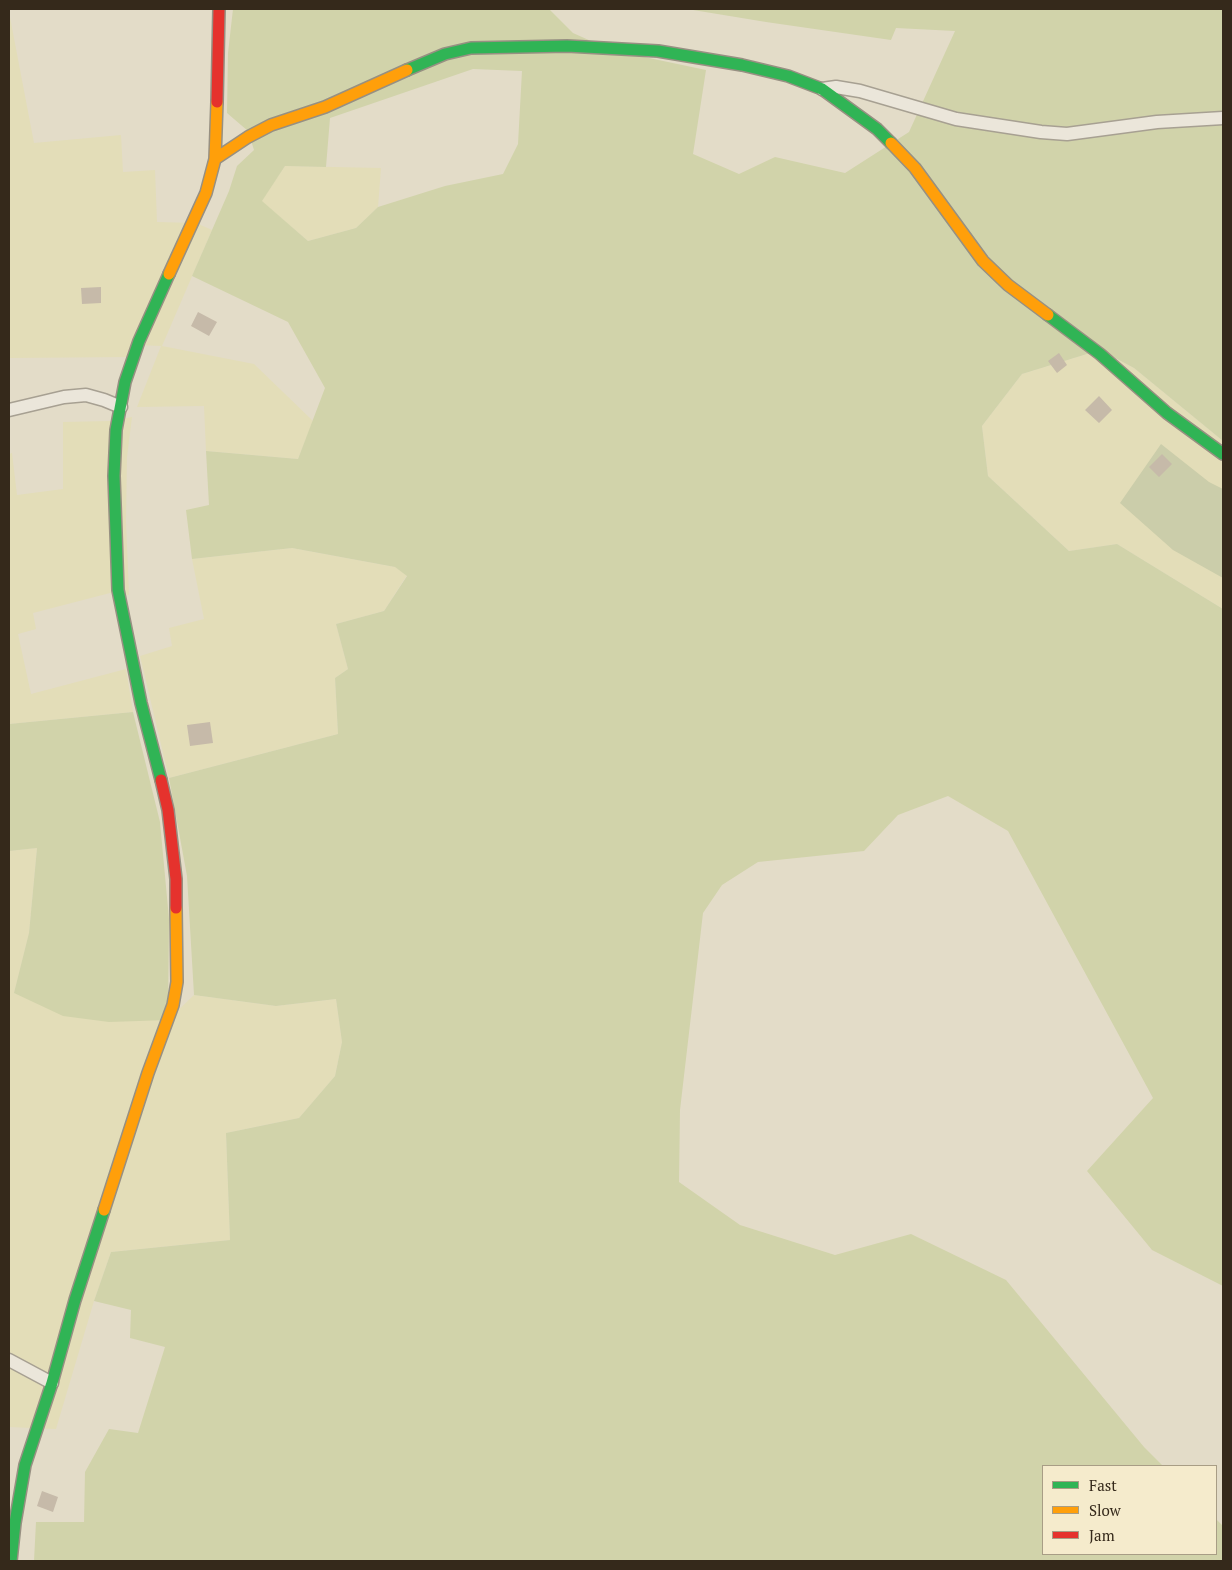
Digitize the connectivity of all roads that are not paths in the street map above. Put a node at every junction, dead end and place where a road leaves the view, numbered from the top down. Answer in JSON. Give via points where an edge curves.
{"nodes":[{"id":1,"x":219,"y":9,"type":"edge"},
{"id":2,"x":822,"y":89,"type":"junction"},
{"id":3,"x":1223,"y":118,"type":"edge"},
{"id":4,"x":215,"y":159,"type":"junction"},
{"id":5,"x":121,"y":407,"type":"junction"},
{"id":6,"x":9,"y":410,"type":"edge"},
{"id":7,"x":1223,"y":454,"type":"edge"},
{"id":8,"x":9,"y":1360,"type":"edge"},
{"id":9,"x":52,"y":1382,"type":"junction"},
{"id":10,"x":11,"y":1561,"type":"edge"}],
"edges":[{"from":1,"to":4,"type":"street"},
{"from":2,"to":3,"type":"street","via":[[836,87],[860,91],[956,119],[1058,134]]},
{"from":2,"to":4,"type":"street","via":[[788,76],[742,65],[658,52],[567,46],[470,48],[445,54],[325,108],[271,125]]},
{"from":2,"to":7,"type":"street","via":[[877,129],[915,168],[983,261],[1008,285],[1100,354],[1167,413]]},
{"from":4,"to":5,"type":"street","via":[[206,193],[139,341],[125,382]]},
{"from":5,"to":6,"type":"street","via":[[86,395]]},
{"from":5,"to":9,"type":"street","via":[[116,430],[114,476],[118,590],[141,703],[168,810],[176,879],[178,982],[75,1300]]},
{"from":8,"to":9,"type":"street"},
{"from":9,"to":10,"type":"street","via":[[25,1465]]}]}
